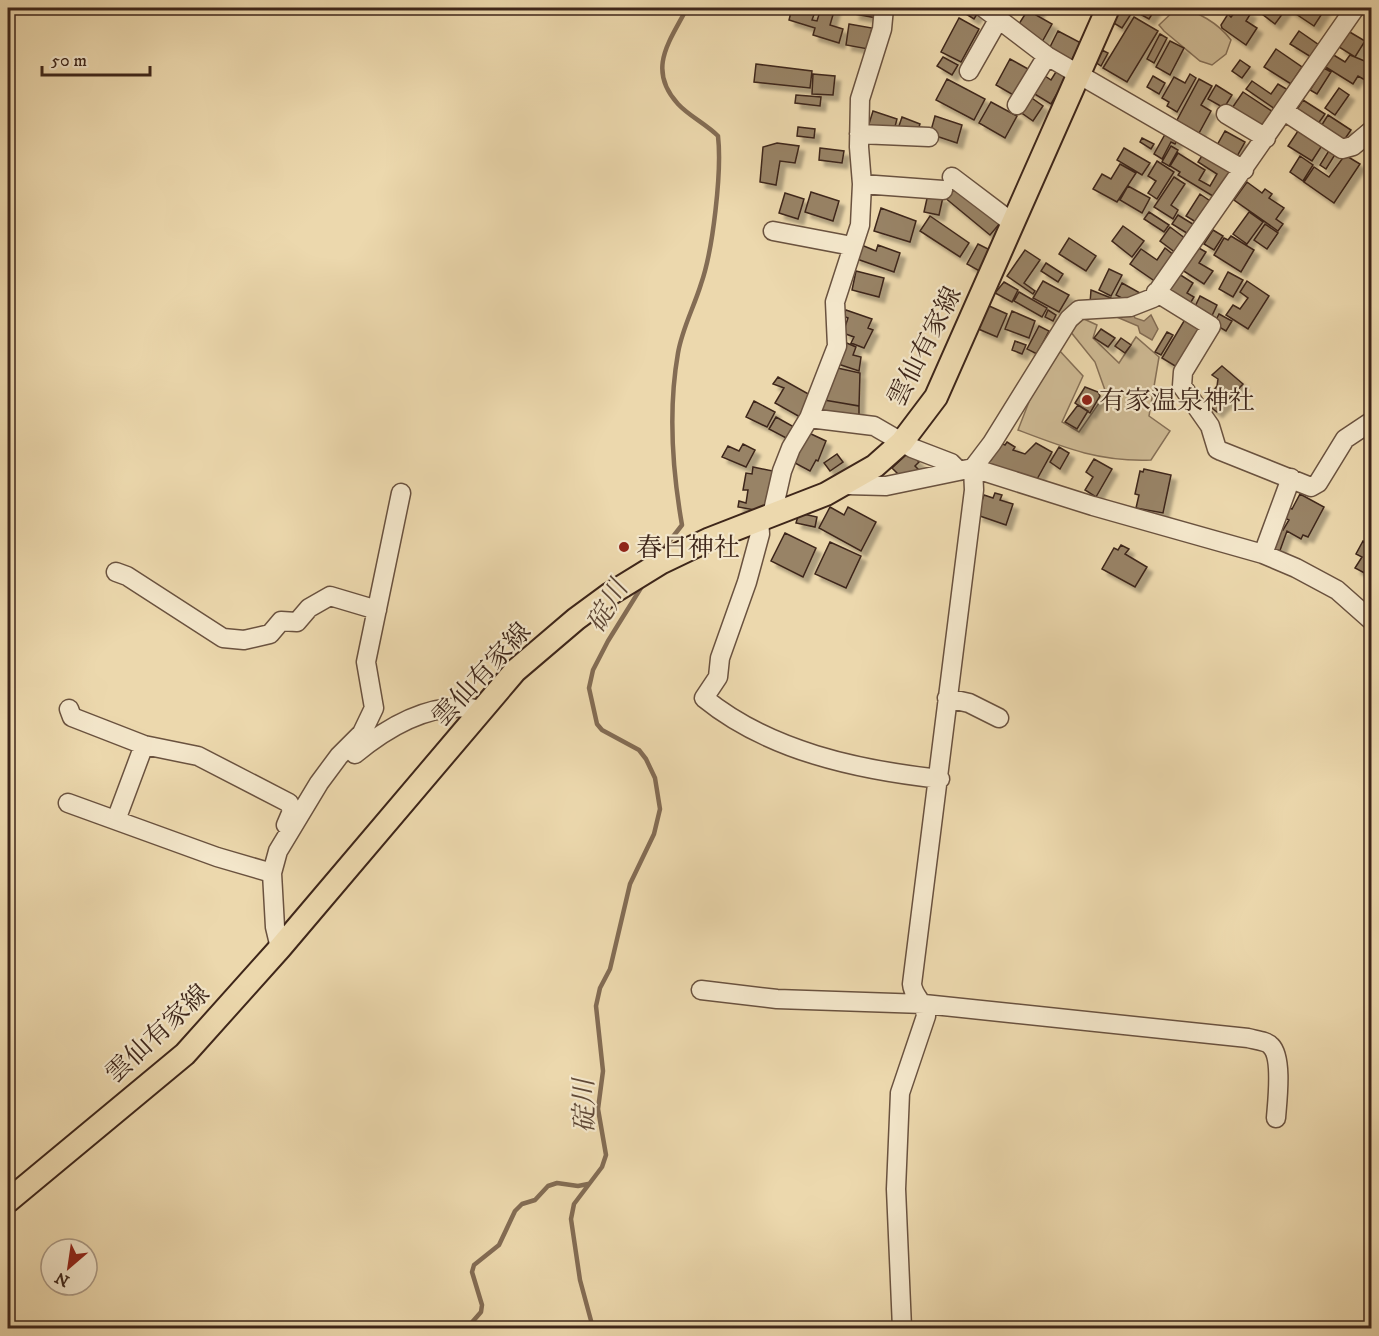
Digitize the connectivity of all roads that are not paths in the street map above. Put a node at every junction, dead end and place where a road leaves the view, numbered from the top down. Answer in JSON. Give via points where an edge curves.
{"nodes":[{"id":1,"x":884,"y":8,"type":"edge"},
{"id":2,"x":984,"y":8,"type":"edge"},
{"id":3,"x":1108,"y":8,"type":"edge"},
{"id":4,"x":1355,"y":8,"type":"edge"},
{"id":5,"x":1367,"y":8,"type":"edge"},
{"id":6,"x":1371,"y":10,"type":"edge"},
{"id":7,"x":998,"y":20,"type":"junction"},
{"id":8,"x":1047,"y":56,"type":"junction"},
{"id":9,"x":969,"y":71,"type":"dead end"},
{"id":10,"x":1079,"y":74,"type":"junction"},
{"id":11,"x":1017,"y":105,"type":"dead end"},
{"id":12,"x":1284,"y":111,"type":"junction"},
{"id":13,"x":1226,"y":114,"type":"dead end"},
{"id":14,"x":1371,"y":130,"type":"edge"},
{"id":15,"x":859,"y":134,"type":"junction"},
{"id":16,"x":928,"y":137,"type":"dead end"},
{"id":17,"x":1266,"y":138,"type":"junction"},
{"id":18,"x":1244,"y":170,"type":"junction"},
{"id":19,"x":862,"y":184,"type":"junction"},
{"id":20,"x":1014,"y":224,"type":"junction"},
{"id":21,"x":772,"y":231,"type":"dead end"},
{"id":22,"x":852,"y":246,"type":"junction"},
{"id":23,"x":1156,"y":292,"type":"junction"},
{"id":24,"x":809,"y":418,"type":"junction"},
{"id":25,"x":1371,"y":421,"type":"edge"},
{"id":26,"x":902,"y":442,"type":"junction"},
{"id":27,"x":966,"y":469,"type":"junction"},
{"id":28,"x":1291,"y":478,"type":"junction"},
{"id":29,"x":846,"y":484,"type":"junction"},
{"id":30,"x":401,"y":493,"type":"dead end"},
{"id":31,"x":766,"y":517,"type":"junction"},
{"id":32,"x":1263,"y":554,"type":"junction"},
{"id":33,"x":116,"y":572,"type":"dead end"},
{"id":34,"x":377,"y":610,"type":"junction"},
{"id":35,"x":1371,"y":621,"type":"edge"},
{"id":36,"x":947,"y":698,"type":"junction"},
{"id":37,"x":69,"y":709,"type":"dead end"},
{"id":38,"x":482,"y":710,"type":"junction"},
{"id":39,"x":999,"y":718,"type":"dead end"},
{"id":40,"x":144,"y":745,"type":"junction"},
{"id":41,"x":940,"y":779,"type":"junction"},
{"id":42,"x":319,"y":783,"type":"junction"},
{"id":43,"x":68,"y":803,"type":"dead end"},
{"id":44,"x":116,"y":820,"type":"junction"},
{"id":45,"x":287,"y":835,"type":"junction"},
{"id":46,"x":272,"y":873,"type":"junction"},
{"id":47,"x":280,"y":948,"type":"junction"},
{"id":48,"x":701,"y":990,"type":"dead end"},
{"id":49,"x":924,"y":1004,"type":"junction"},
{"id":50,"x":1276,"y":1118,"type":"dead end"},
{"id":51,"x":8,"y":1201,"type":"edge"},
{"id":52,"x":902,"y":1329,"type":"edge"}],
"edges":[{"from":1,"to":15,"type":"street","via":[[882,29],[860,99]]},
{"from":2,"to":7,"type":"street"},
{"from":3,"to":10,"type":"main road","name":"雲仙有家線"},
{"from":4,"to":12,"type":"street"},
{"from":5,"to":6,"type":"street"},
{"from":7,"to":8,"type":"street"},
{"from":7,"to":9,"type":"street"},
{"from":8,"to":10,"type":"street"},
{"from":8,"to":11,"type":"street"},
{"from":10,"to":18,"type":"street"},
{"from":10,"to":20,"type":"main road","name":"雲仙有家線"},
{"from":12,"to":14,"type":"street","via":[[1342,149],[1353,146]]},
{"from":12,"to":17,"type":"street"},
{"from":13,"to":17,"type":"street"},
{"from":15,"to":16,"type":"street"},
{"from":15,"to":19,"type":"street"},
{"from":17,"to":18,"type":"street"},
{"from":18,"to":23,"type":"street"},
{"from":19,"to":20,"type":"street","via":[[948,183]]},
{"from":19,"to":22,"type":"street","via":[[860,225]]},
{"from":20,"to":26,"type":"main road","name":"雲仙有家線","via":[[936,397]]},
{"from":21,"to":22,"type":"street"},
{"from":22,"to":24,"type":"street","via":[[835,302],[837,346]]},
{"from":23,"to":27,"type":"street","via":[[1153,298],[1130,307],[1079,310],[1069,319],[992,442]]},
{"from":23,"to":28,"type":"street","via":[[1211,326],[1183,372],[1182,386],[1210,426],[1217,449]]},
{"from":24,"to":26,"type":"street","via":[[874,426]]},
{"from":24,"to":31,"type":"street","via":[[791,448]]},
{"from":25,"to":28,"type":"street","via":[[1346,440],[1318,483],[1311,487]]},
{"from":26,"to":27,"type":"street"},
{"from":26,"to":29,"type":"main road","name":"雲仙有家線"},
{"from":27,"to":29,"type":"street","via":[[886,486]]},
{"from":27,"to":32,"type":"street"},
{"from":27,"to":36,"type":"street","via":[[974,490]]},
{"from":28,"to":32,"type":"street"},
{"from":29,"to":31,"type":"main road","name":"雲仙有家線"},
{"from":30,"to":34,"type":"street"},
{"from":31,"to":38,"type":"main road","name":"雲仙有家線","via":[[662,562],[576,619],[515,671]]},
{"from":31,"to":41,"type":"street","via":[[720,658],[718,677],[704,698],[735,723],[806,751],[897,774]]},
{"from":32,"to":35,"type":"street","via":[[1337,591]]},
{"from":33,"to":34,"type":"street","via":[[210,632],[232,640],[270,634],[281,621],[297,622],[309,608],[330,596]]},
{"from":34,"to":42,"type":"street","via":[[366,662],[374,708],[362,734]]},
{"from":36,"to":39,"type":"street","via":[[969,703]]},
{"from":36,"to":41,"type":"street"},
{"from":37,"to":40,"type":"street","via":[[72,717]]},
{"from":38,"to":42,"type":"street","via":[[451,708],[422,713],[401,722],[378,735]]},
{"from":38,"to":47,"type":"main road","name":"雲仙有家線"},
{"from":40,"to":44,"type":"street"},
{"from":40,"to":45,"type":"street","via":[[198,756],[289,803],[292,811],[284,831]]},
{"from":41,"to":49,"type":"street","via":[[912,984]]},
{"from":42,"to":45,"type":"street"},
{"from":43,"to":44,"type":"street"},
{"from":44,"to":46,"type":"street"},
{"from":45,"to":46,"type":"street"},
{"from":46,"to":47,"type":"street"},
{"from":47,"to":51,"type":"main road","name":"雲仙有家線","via":[[185,1054]]},
{"from":48,"to":49,"type":"street","via":[[777,999]]},
{"from":49,"to":50,"type":"street","via":[[1228,1035],[1270,1045],[1278,1069]]},
{"from":49,"to":52,"type":"street","via":[[926,1016],[900,1093],[896,1189]]}]}
